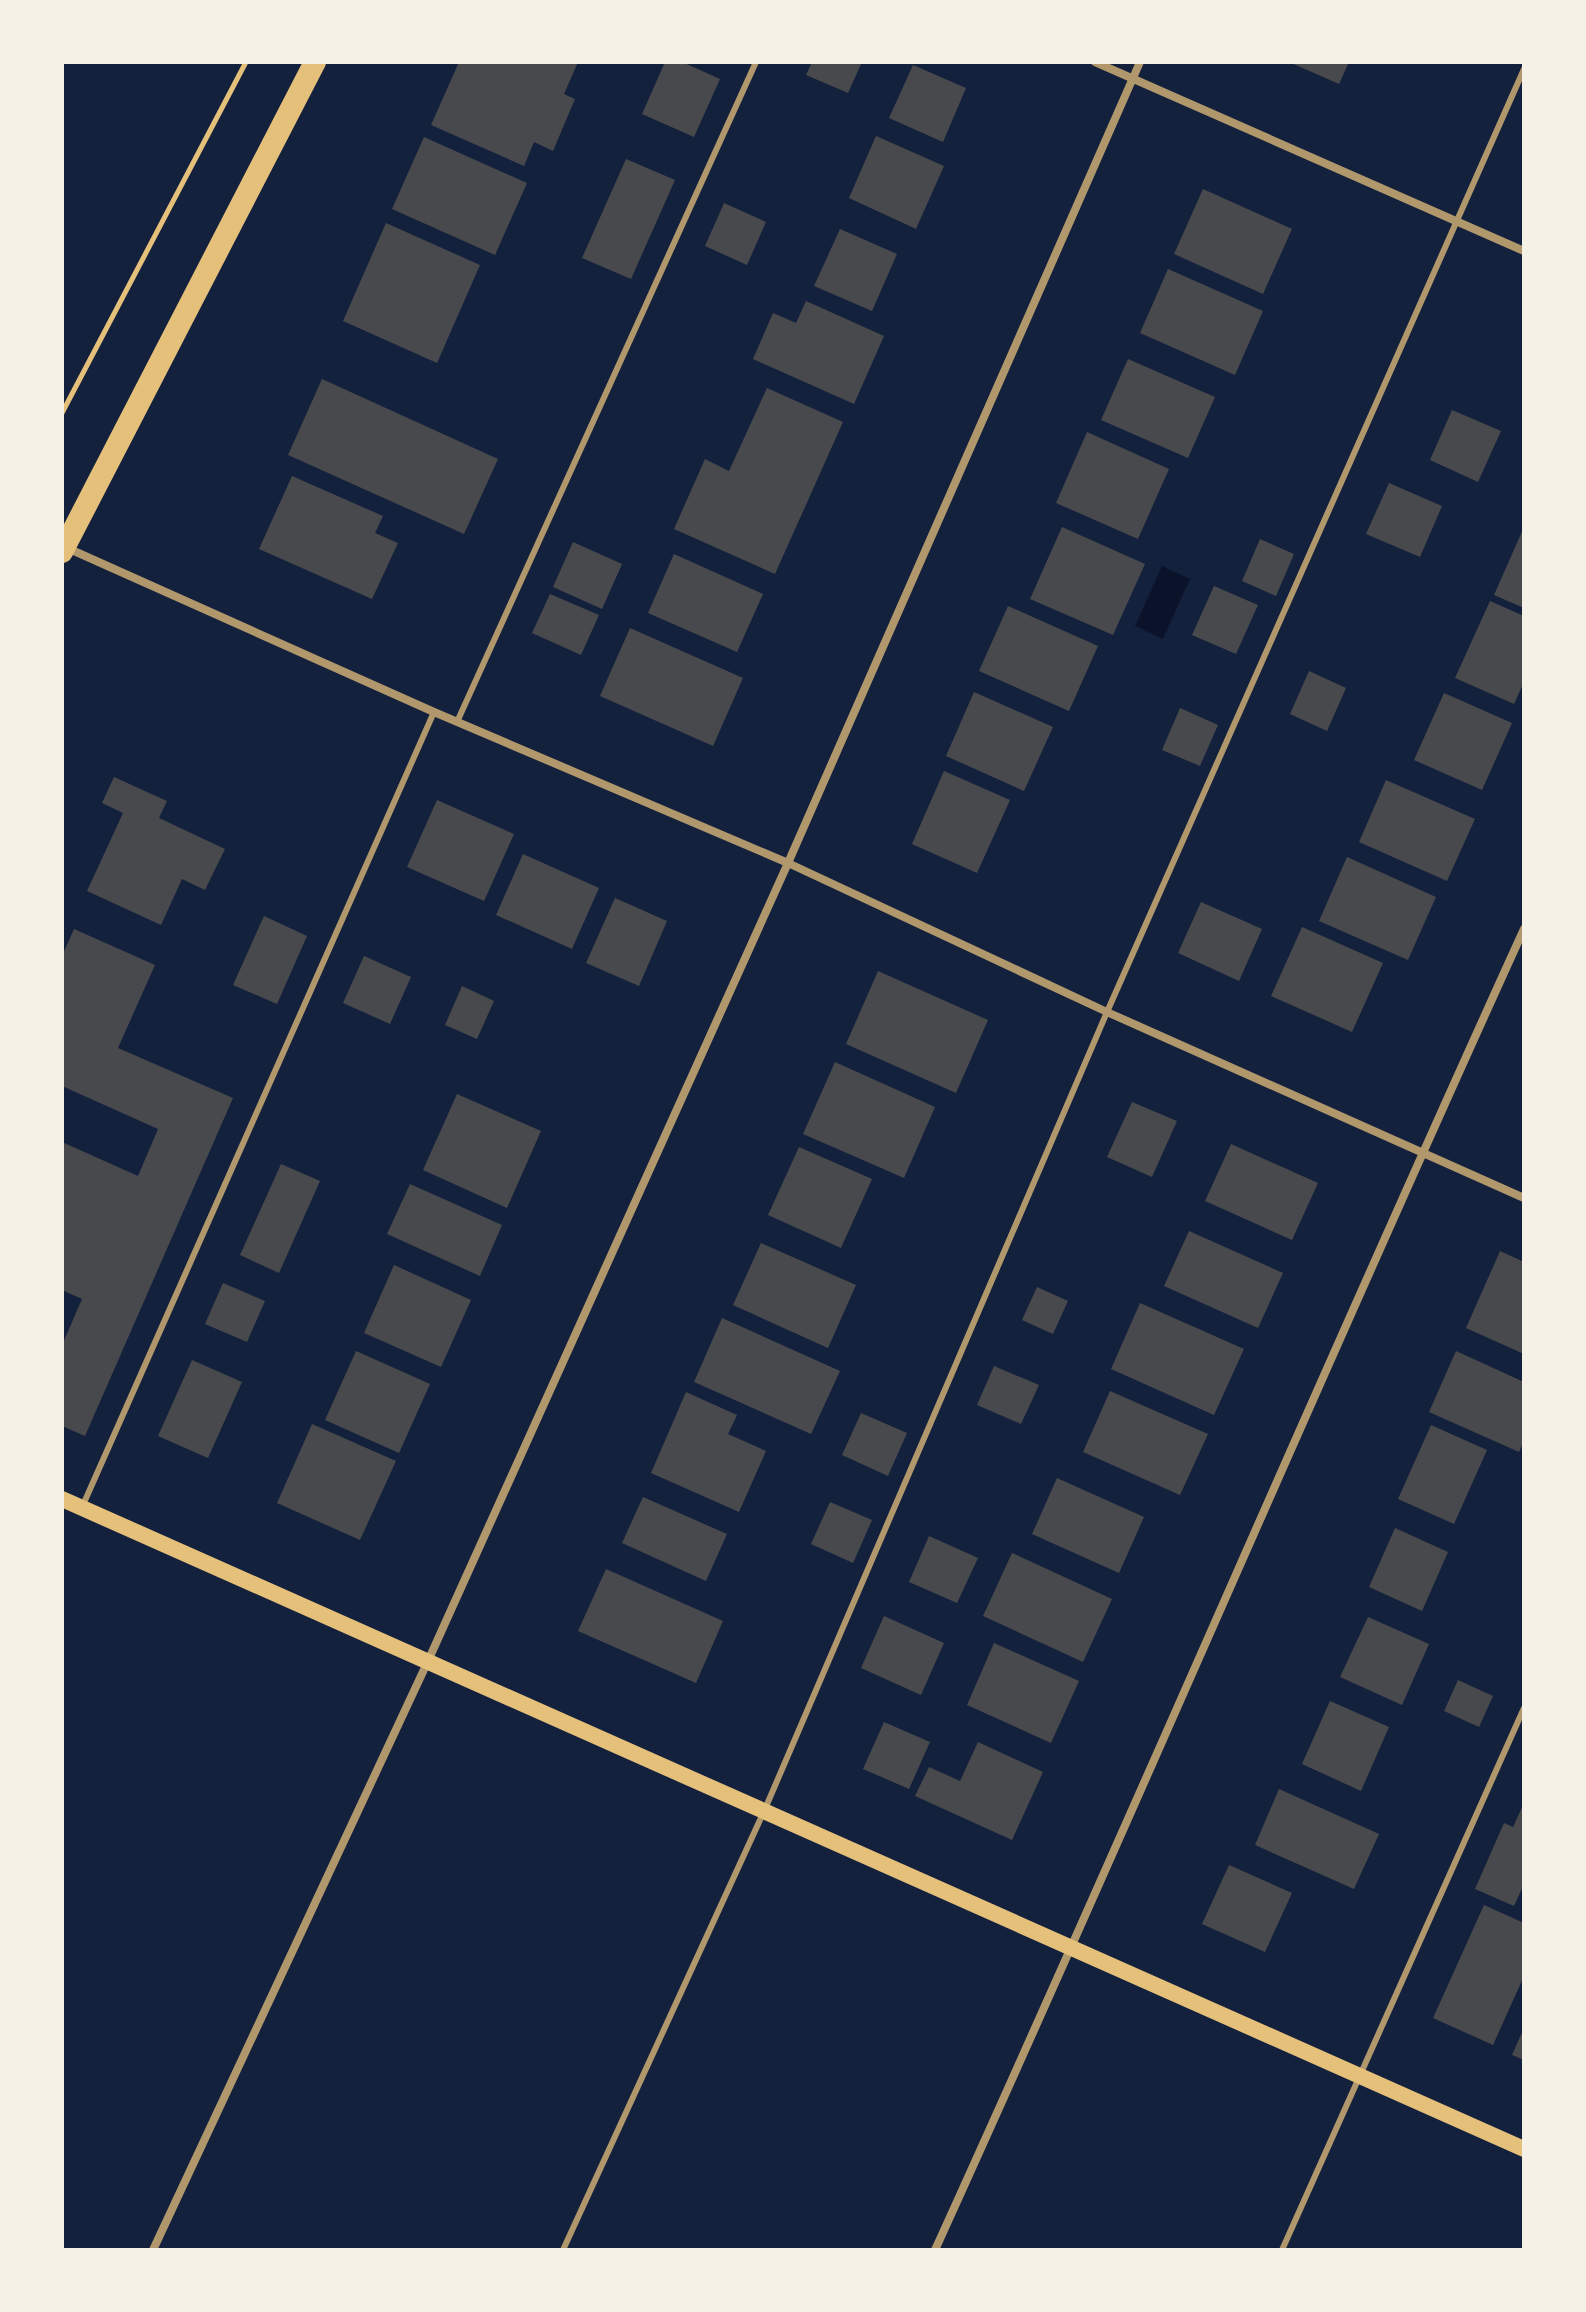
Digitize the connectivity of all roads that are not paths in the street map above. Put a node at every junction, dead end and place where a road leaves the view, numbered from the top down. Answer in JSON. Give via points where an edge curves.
{"nodes":[{"id":1,"x":315,"y":62,"type":"edge"},
{"id":2,"x":756,"y":62,"type":"edge"},
{"id":3,"x":1095,"y":62,"type":"edge"},
{"id":4,"x":1140,"y":62,"type":"edge"},
{"id":5,"x":1524,"y":69,"type":"edge"},
{"id":6,"x":1132,"y":79,"type":"junction"},
{"id":7,"x":1456,"y":221,"type":"junction"},
{"id":8,"x":1524,"y":251,"type":"edge"},
{"id":9,"x":63,"y":550,"type":"edge"},
{"id":10,"x":434,"y":712,"type":"junction"},
{"id":11,"x":457,"y":722,"type":"junction"},
{"id":12,"x":788,"y":863,"type":"junction"},
{"id":13,"x":1524,"y":929,"type":"edge"},
{"id":14,"x":1107,"y":1012,"type":"junction"},
{"id":15,"x":1422,"y":1152,"type":"junction"},
{"id":16,"x":1524,"y":1198,"type":"edge"},
{"id":17,"x":62,"y":1499,"type":"edge"},
{"id":18,"x":82,"y":1508,"type":"junction"},
{"id":19,"x":428,"y":1661,"type":"junction"},
{"id":20,"x":1524,"y":1708,"type":"edge"},
{"id":21,"x":765,"y":1809,"type":"junction"},
{"id":22,"x":1074,"y":1946,"type":"junction"},
{"id":23,"x":1362,"y":2077,"type":"junction"},
{"id":24,"x":1524,"y":2149,"type":"edge"},
{"id":25,"x":153,"y":2250,"type":"edge"},
{"id":26,"x":563,"y":2250,"type":"edge"},
{"id":27,"x":935,"y":2250,"type":"edge"},
{"id":28,"x":1282,"y":2250,"type":"edge"}],
"edges":[{"from":1,"to":9,"type":"highway"},
{"from":2,"to":11,"type":"lane"},
{"from":3,"to":6,"type":"street"},
{"from":4,"to":6,"type":"street"},
{"from":5,"to":7,"type":"lane"},
{"from":6,"to":7,"type":"street"},
{"from":6,"to":12,"type":"street"},
{"from":7,"to":8,"type":"street"},
{"from":7,"to":14,"type":"lane"},
{"from":9,"to":10,"type":"street"},
{"from":10,"to":11,"type":"street"},
{"from":10,"to":18,"type":"lane"},
{"from":11,"to":12,"type":"street"},
{"from":12,"to":14,"type":"street"},
{"from":12,"to":19,"type":"street"},
{"from":13,"to":15,"type":"street"},
{"from":14,"to":15,"type":"street"},
{"from":14,"to":21,"type":"lane"},
{"from":15,"to":16,"type":"street"},
{"from":15,"to":22,"type":"street"},
{"from":17,"to":18,"type":"main road"},
{"from":18,"to":19,"type":"main road"},
{"from":19,"to":21,"type":"main road"},
{"from":19,"to":25,"type":"street"},
{"from":20,"to":23,"type":"lane"},
{"from":21,"to":22,"type":"main road"},
{"from":21,"to":26,"type":"lane"},
{"from":22,"to":23,"type":"main road"},
{"from":22,"to":27,"type":"street"},
{"from":23,"to":24,"type":"main road"},
{"from":23,"to":28,"type":"lane"}]}
